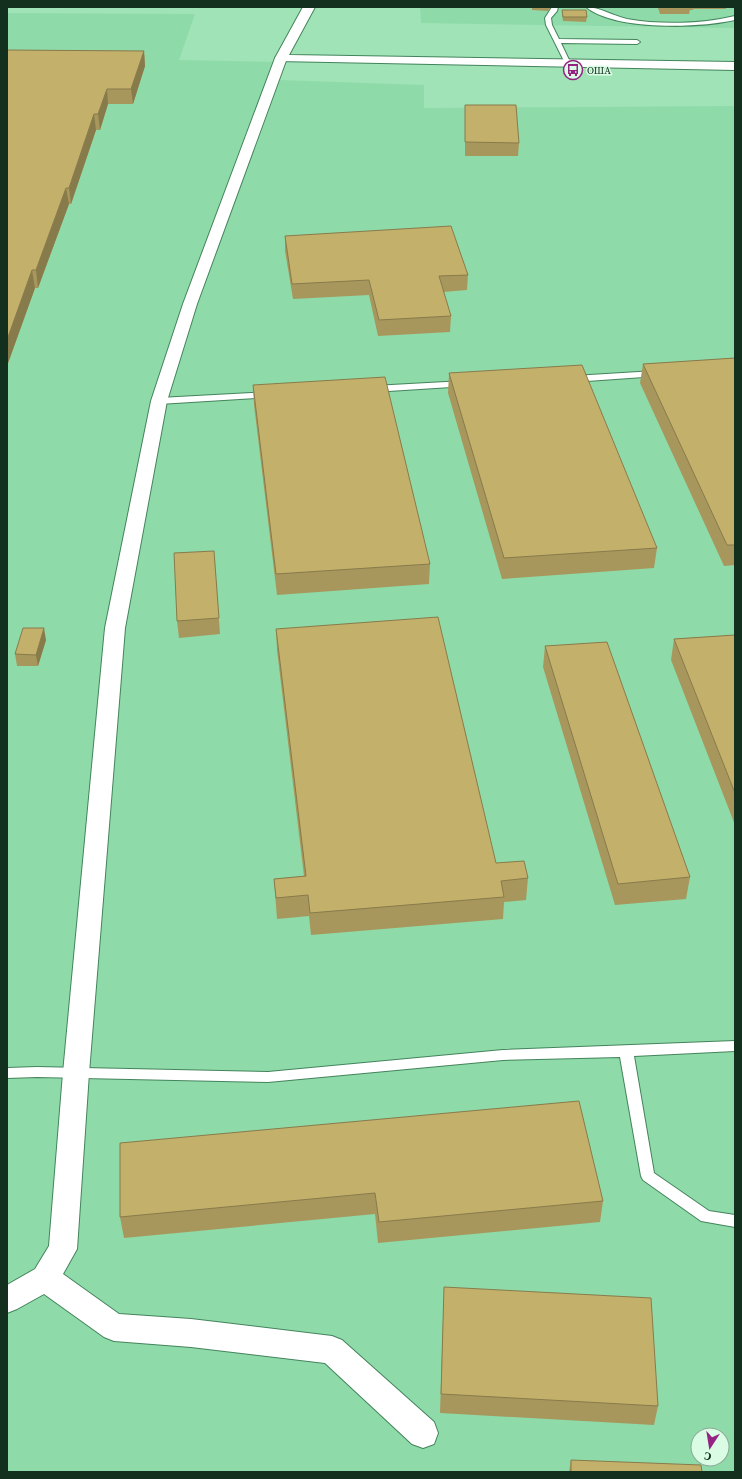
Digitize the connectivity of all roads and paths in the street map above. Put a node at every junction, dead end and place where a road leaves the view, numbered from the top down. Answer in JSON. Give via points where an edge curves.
{"nodes":[{"id":1,"x":309,"y":7,"type":"edge"},
{"id":2,"x":589,"y":7,"type":"edge"},
{"id":3,"x":554,"y":9,"type":"edge"},
{"id":4,"x":561,"y":11,"type":"edge"},
{"id":5,"x":582,"y":11,"type":"edge"},
{"id":6,"x":596,"y":11,"type":"junction"},
{"id":7,"x":735,"y":18,"type":"edge"},
{"id":8,"x":557,"y":41,"type":"junction"},
{"id":9,"x":637,"y":42,"type":"dead end"},
{"id":10,"x":281,"y":58,"type":"junction"},
{"id":11,"x":567,"y":62,"type":"junction"},
{"id":12,"x":735,"y":66,"type":"edge"},
{"id":13,"x":664,"y":374,"type":"edge"},
{"id":14,"x":561,"y":379,"type":"edge"},
{"id":15,"x":474,"y":384,"type":"edge"},
{"id":16,"x":364,"y":390,"type":"edge"},
{"id":17,"x":277,"y":395,"type":"edge"},
{"id":18,"x":159,"y":401,"type":"junction"},
{"id":19,"x":735,"y":1046,"type":"edge"},
{"id":20,"x":626,"y":1051,"type":"junction"},
{"id":21,"x":76,"y":1073,"type":"junction"},
{"id":22,"x":7,"y":1074,"type":"edge"},
{"id":23,"x":735,"y":1221,"type":"edge"},
{"id":24,"x":45,"y":1278,"type":"junction"},
{"id":25,"x":7,"y":1300,"type":"edge"},
{"id":26,"x":423,"y":1433,"type":"dead end"}],
"edges":[{"from":1,"to":10,"type":"street"},
{"from":2,"to":6,"type":"lane"},
{"from":3,"to":4,"type":"lane"},
{"from":3,"to":8,"type":"lane","via":[[548,18]]},
{"from":5,"to":6,"type":"lane"},
{"from":6,"to":7,"type":"lane","via":[[639,22],[704,22]]},
{"from":8,"to":9,"type":"lane"},
{"from":8,"to":11,"type":"lane"},
{"from":10,"to":11,"type":"street"},
{"from":10,"to":18,"type":"street","via":[[190,304]]},
{"from":11,"to":12,"type":"street"},
{"from":13,"to":14,"type":"lane"},
{"from":15,"to":16,"type":"lane"},
{"from":17,"to":18,"type":"lane"},
{"from":18,"to":21,"type":"street","via":[[115,628]]},
{"from":19,"to":20,"type":"lane"},
{"from":20,"to":21,"type":"lane","via":[[503,1055],[268,1077]]},
{"from":20,"to":23,"type":"lane","via":[[648,1176],[706,1217]]},
{"from":21,"to":22,"type":"lane"},
{"from":21,"to":24,"type":"street","via":[[63,1249]]},
{"from":24,"to":25,"type":"street"},
{"from":24,"to":26,"type":"street","via":[[114,1327],[191,1333],[332,1350]]}]}
